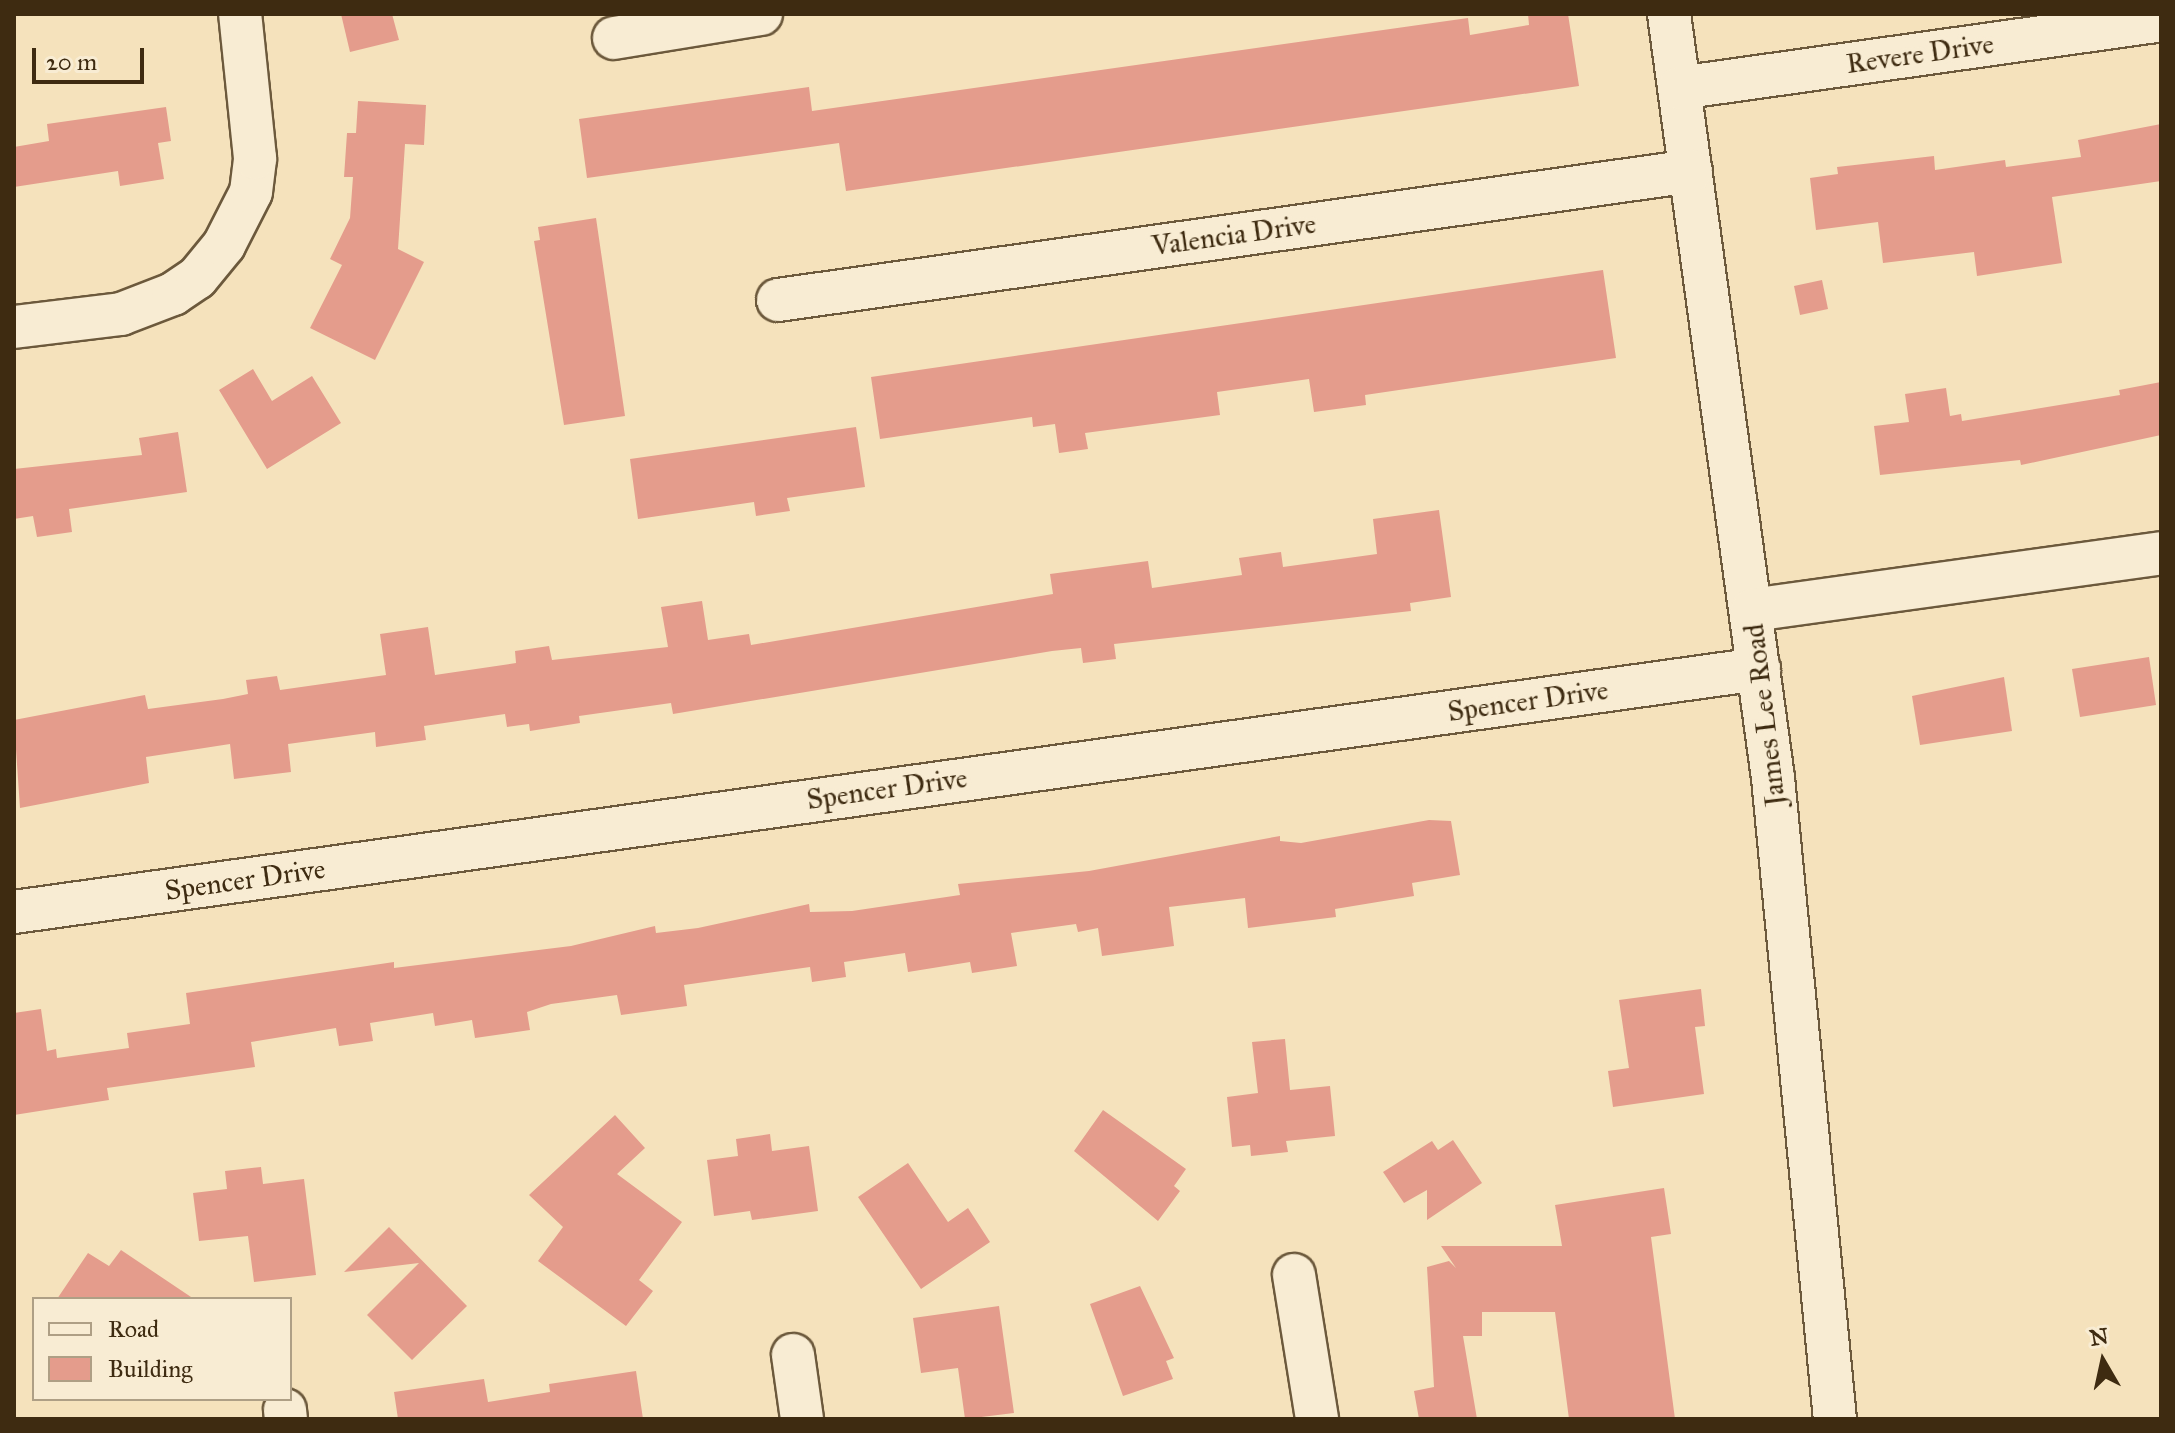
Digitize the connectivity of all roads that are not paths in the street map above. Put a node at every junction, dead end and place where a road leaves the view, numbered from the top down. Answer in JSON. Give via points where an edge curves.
{"nodes":[{"id":1,"x":240,"y":14,"type":"edge"},
{"id":2,"x":761,"y":14,"type":"edge"},
{"id":3,"x":1669,"y":14,"type":"edge"},
{"id":4,"x":2161,"y":20,"type":"edge"},
{"id":5,"x":614,"y":38,"type":"dead end"},
{"id":6,"x":1679,"y":88,"type":"junction"},
{"id":7,"x":1691,"y":171,"type":"junction"},
{"id":8,"x":778,"y":300,"type":"dead end"},
{"id":9,"x":14,"y":327,"type":"edge"},
{"id":10,"x":2161,"y":553,"type":"edge"},
{"id":11,"x":1752,"y":610,"type":"junction"},
{"id":12,"x":1759,"y":669,"type":"junction"},
{"id":13,"x":14,"y":912,"type":"edge"},
{"id":14,"x":1294,"y":1275,"type":"dead end"},
{"id":15,"x":793,"y":1355,"type":"dead end"},
{"id":16,"x":802,"y":1419,"type":"edge"},
{"id":17,"x":1317,"y":1419,"type":"edge"},
{"id":18,"x":1835,"y":1419,"type":"edge"}],
"edges":[{"from":1,"to":9,"type":"street","via":[[255,158],[251,192],[224,245],[197,278],[173,294],[121,314]]},
{"from":2,"to":5,"type":"street"},
{"from":3,"to":6,"type":"street","name":"James Lee Road"},
{"from":4,"to":6,"type":"street","name":"Revere Drive"},
{"from":6,"to":7,"type":"street","name":"James Lee Road"},
{"from":7,"to":8,"type":"street","name":"Valencia Drive"},
{"from":7,"to":11,"type":"street","name":"James Lee Road"},
{"from":10,"to":11,"type":"street"},
{"from":11,"to":12,"type":"street","name":"James Lee Road"},
{"from":12,"to":13,"type":"street","name":"Spencer Drive"},
{"from":12,"to":18,"type":"street","name":"James Lee Road"},
{"from":14,"to":17,"type":"street"},
{"from":15,"to":16,"type":"street"}]}
